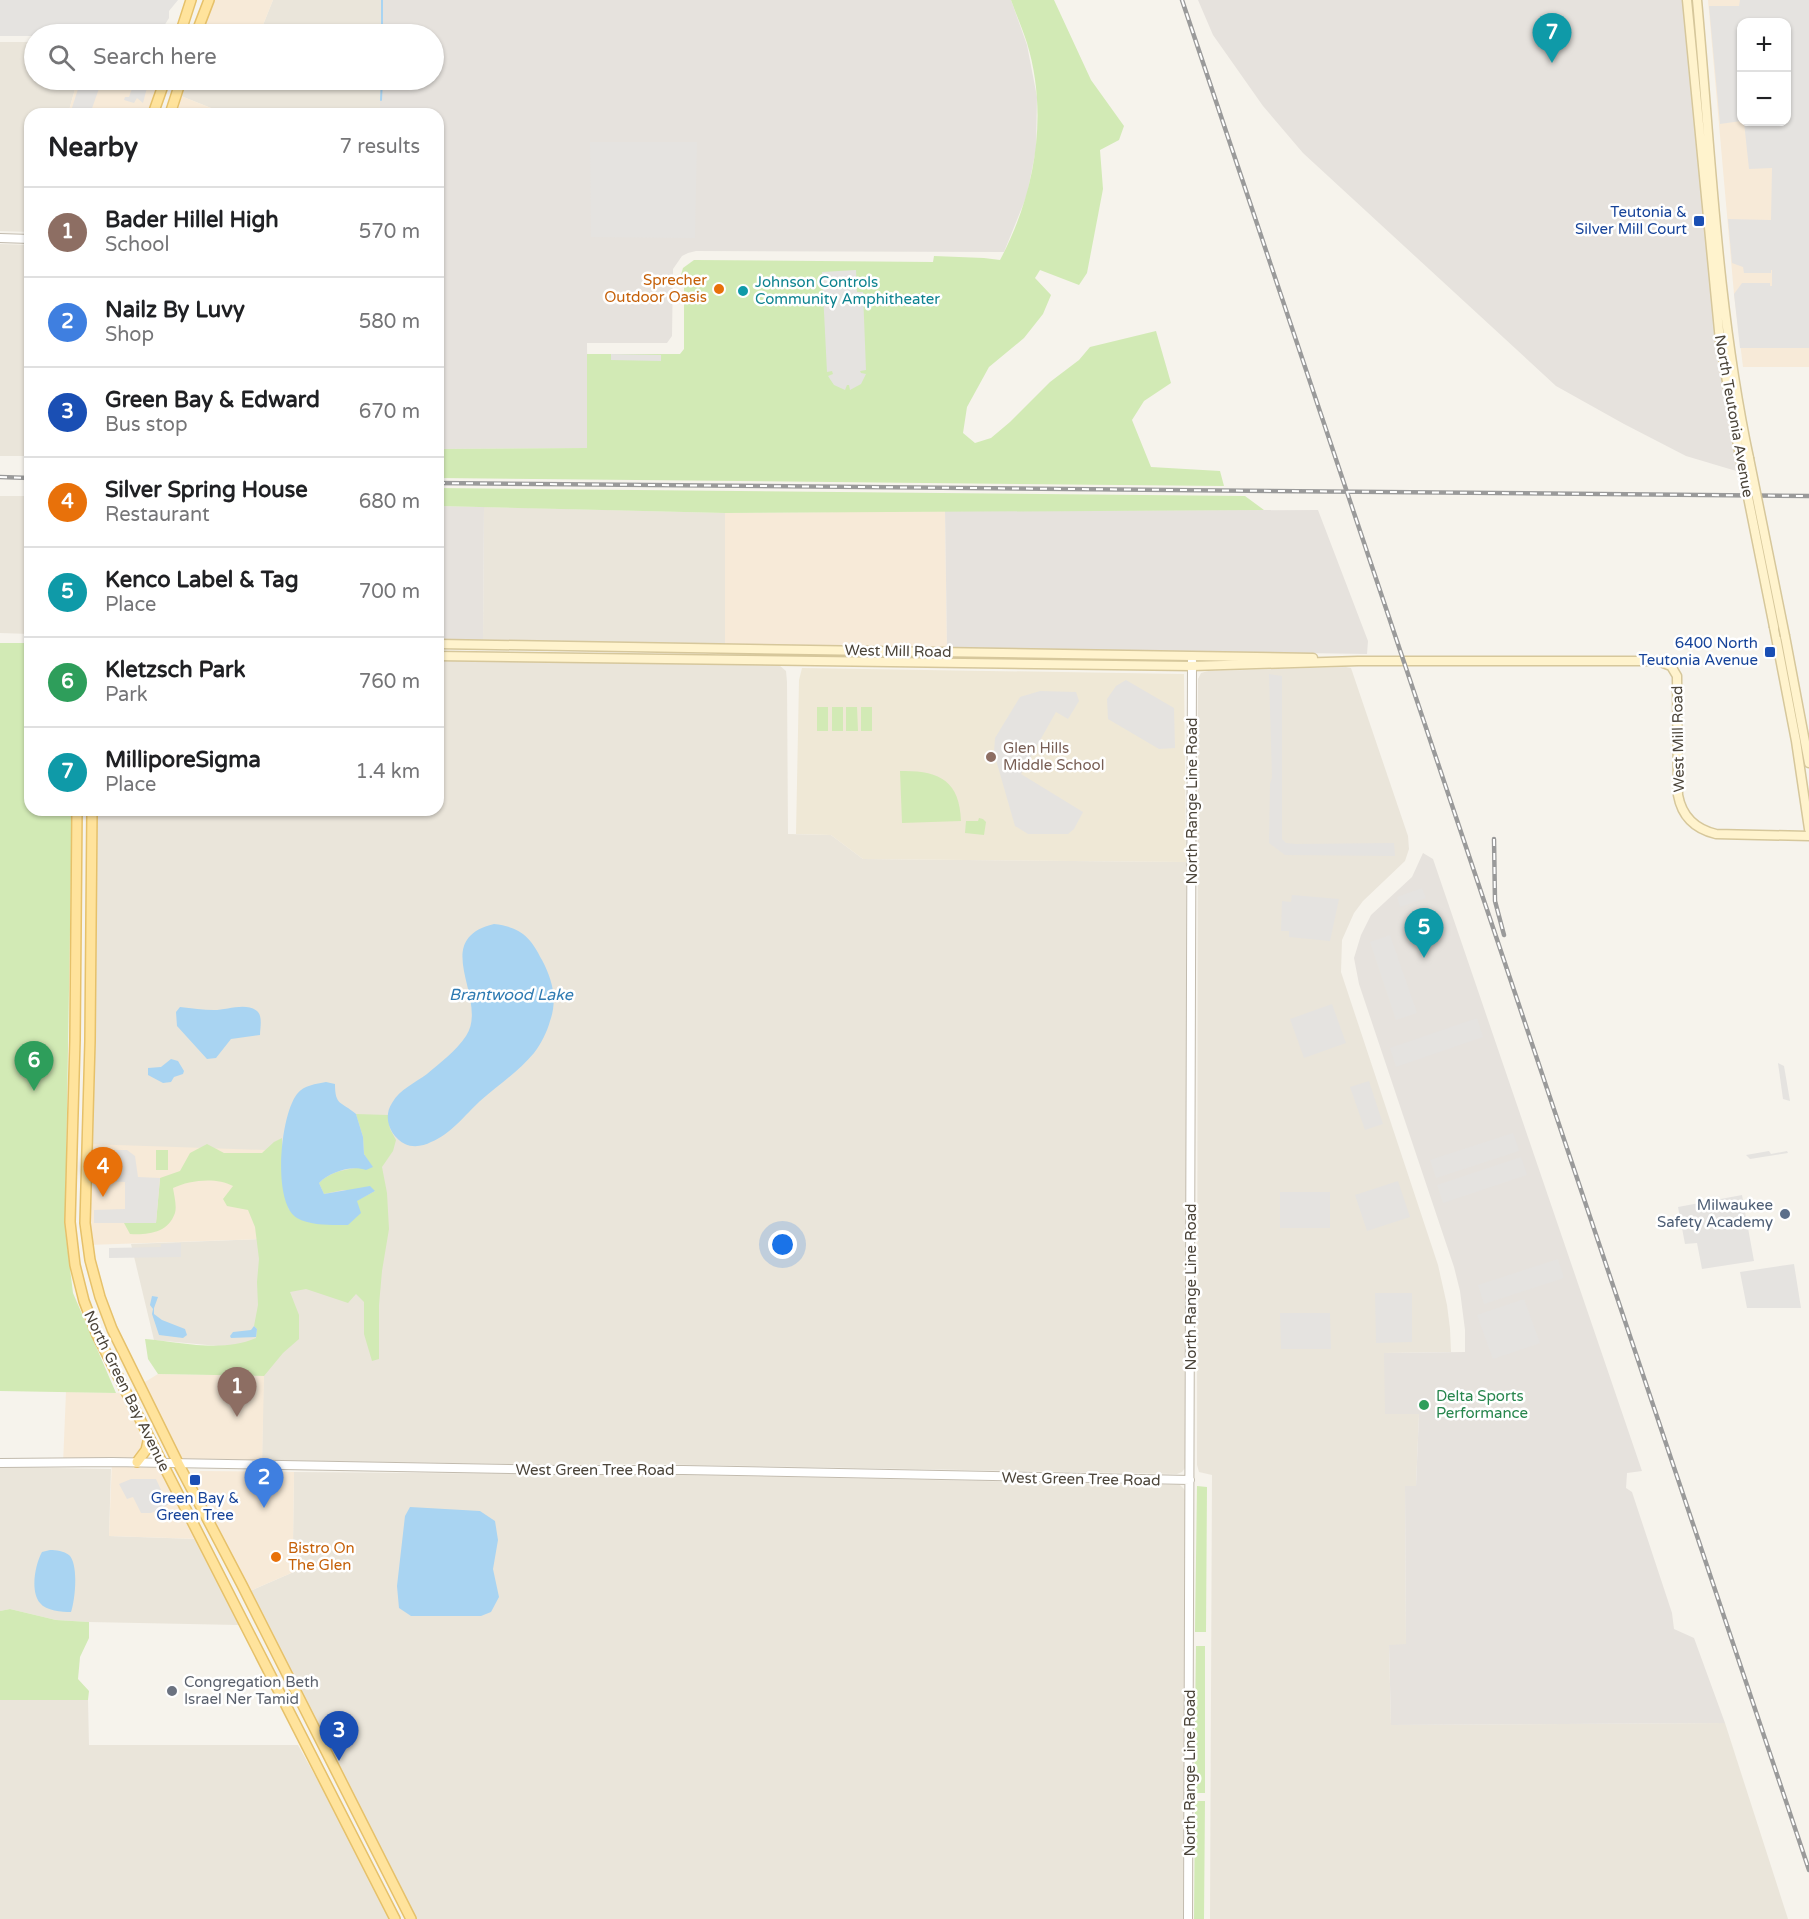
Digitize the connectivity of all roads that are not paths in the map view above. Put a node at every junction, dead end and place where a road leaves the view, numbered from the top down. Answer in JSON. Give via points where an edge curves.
{"nodes":[{"id":1,"x":191,"y":0,"type":"edge"},
{"id":2,"x":209,"y":0,"type":"edge"},
{"id":3,"x":1687,"y":0,"type":"edge"},
{"id":4,"x":1697,"y":0,"type":"edge"},
{"id":5,"x":183,"y":24,"type":"edge"},
{"id":6,"x":200,"y":24,"type":"edge"},
{"id":7,"x":161,"y":90,"type":"edge"},
{"id":8,"x":178,"y":90,"type":"edge"},
{"id":9,"x":155,"y":108,"type":"edge"},
{"id":10,"x":172,"y":108,"type":"edge"},
{"id":11,"x":0,"y":238,"type":"edge"},
{"id":12,"x":24,"y":239,"type":"edge"},
{"id":13,"x":1744,"y":458,"type":"junction"},
{"id":14,"x":444,"y":644,"type":"edge"},
{"id":15,"x":1191,"y":655,"type":"junction"},
{"id":16,"x":444,"y":656,"type":"edge"},
{"id":17,"x":1358,"y":661,"type":"junction"},
{"id":18,"x":1192,"y":666,"type":"junction"},
{"id":19,"x":1809,"y":763,"type":"edge"},
{"id":20,"x":77,"y":816,"type":"edge"},
{"id":21,"x":92,"y":816,"type":"edge"},
{"id":22,"x":1809,"y":829,"type":"edge"},
{"id":23,"x":1809,"y":836,"type":"edge"},
{"id":24,"x":148,"y":1437,"type":"junction"},
{"id":25,"x":137,"y":1462,"type":"junction"},
{"id":26,"x":0,"y":1463,"type":"edge"},
{"id":27,"x":161,"y":1463,"type":"junction"},
{"id":28,"x":178,"y":1463,"type":"junction"},
{"id":29,"x":1191,"y":1480,"type":"junction"},
{"id":30,"x":395,"y":1919,"type":"edge"},
{"id":31,"x":411,"y":1919,"type":"edge"},
{"id":32,"x":1188,"y":1919,"type":"edge"}],
"edges":[{"from":1,"to":5,"type":"main road"},
{"from":2,"to":6,"type":"main road"},
{"from":3,"to":13,"type":"main road","name":"North Teutonia Avenue","via":[[1720,341]]},
{"from":4,"to":13,"type":"main road","name":"North Teutonia Avenue","via":[[1724,304]]},
{"from":7,"to":9,"type":"main road"},
{"from":8,"to":10,"type":"main road"},
{"from":11,"to":12,"type":"street"},
{"from":13,"to":19,"type":"main road","name":"North Teutonia Avenue","bridge":true},
{"from":13,"to":22,"type":"main road","name":"North Teutonia Avenue","bridge":true},
{"from":14,"to":15,"type":"main road","name":"West Mill Road"},
{"from":15,"to":17,"type":"main road","name":"West Mill Road"},
{"from":15,"to":18,"type":"street","name":"North Range Line Road"},
{"from":16,"to":18,"type":"main road","name":"West Mill Road"},
{"from":17,"to":18,"type":"main road","name":"West Mill Road"},
{"from":17,"to":23,"type":"main road","name":"West Mill Road","via":[[1641,659],[1665,663],[1677,676],[1678,795],[1688,819],[1703,831],[1716,834]]},
{"from":18,"to":29,"type":"street","name":"North Range Line Road"},
{"from":20,"to":24,"type":"main road","name":"North Green Bay Avenue","via":[[70,1222],[84,1301]]},
{"from":21,"to":28,"type":"main road","name":"North Green Bay Avenue","via":[[85,1222],[100,1297],[112,1329]]},
{"from":24,"to":25,"type":"main road","via":[[146,1450]]},
{"from":24,"to":27,"type":"main road","name":"North Green Bay Avenue"},
{"from":25,"to":26,"type":"street","name":"West Green Tree Road"},
{"from":25,"to":27,"type":"street","name":"West Green Tree Road"},
{"from":27,"to":28,"type":"street","name":"West Green Tree Road"},
{"from":27,"to":30,"type":"main road","name":"North Green Bay Avenue"},
{"from":28,"to":29,"type":"street","name":"West Green Tree Road"},
{"from":28,"to":31,"type":"main road","name":"North Green Bay Avenue"},
{"from":29,"to":32,"type":"street","name":"North Range Line Road"}]}
